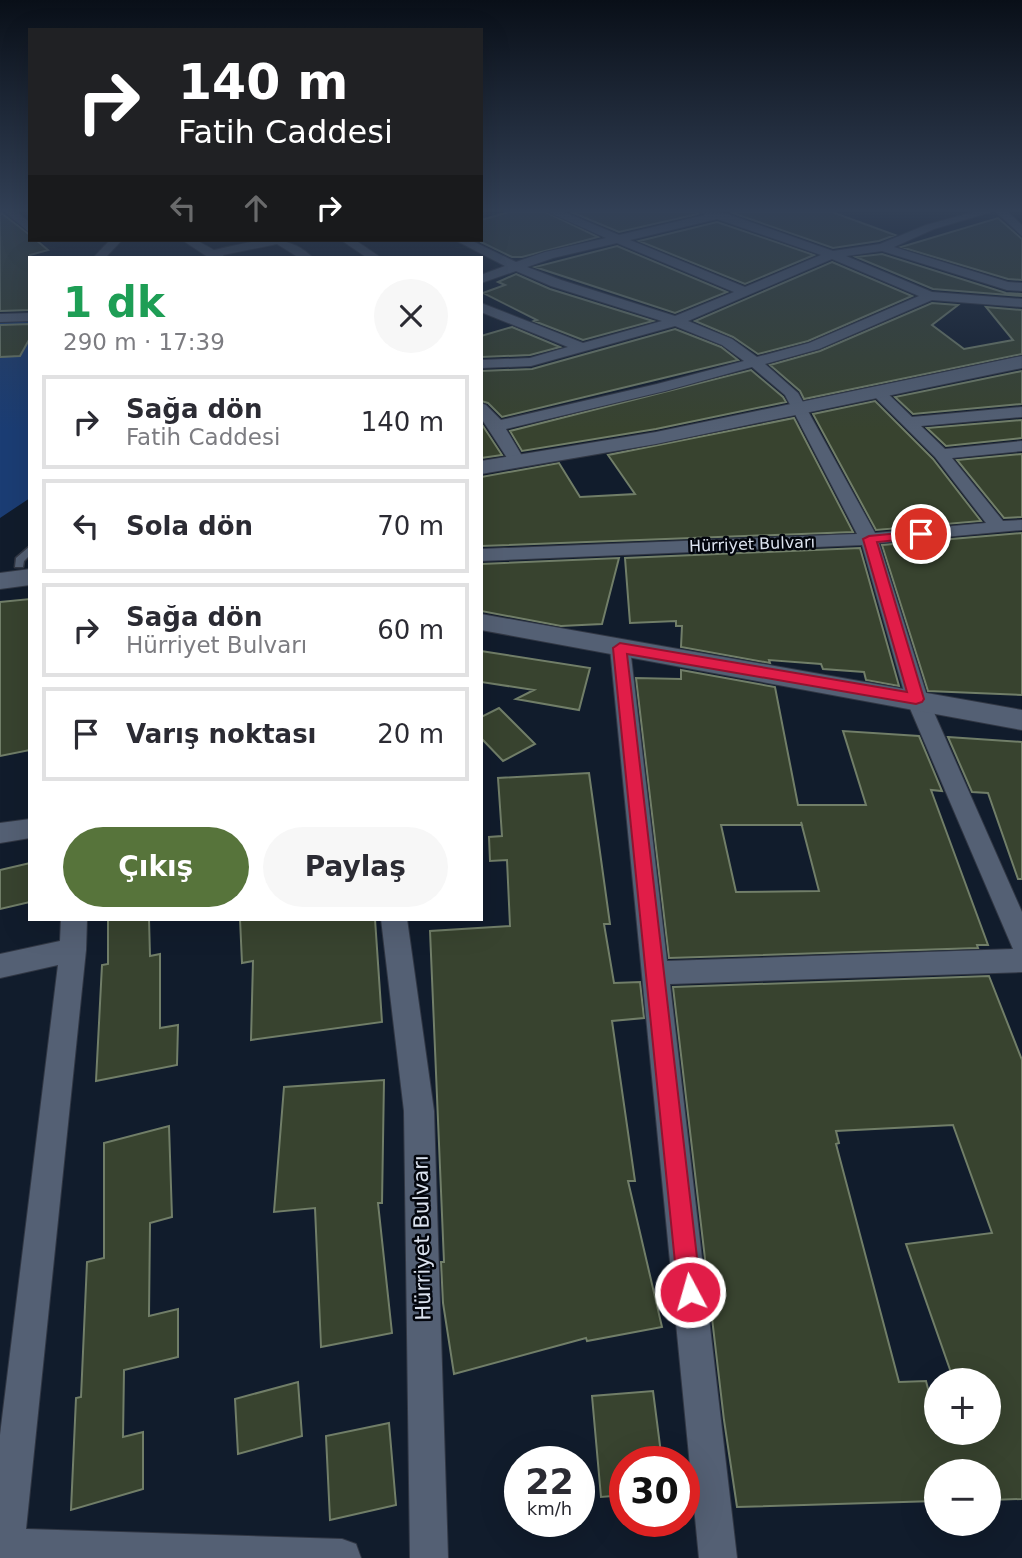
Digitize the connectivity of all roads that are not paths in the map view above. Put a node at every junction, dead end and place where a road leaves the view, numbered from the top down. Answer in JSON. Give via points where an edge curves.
{"nodes":[{"id":1,"x":561,"y":285,"type":"edge"},
{"id":2,"x":727,"y":285,"type":"edge"},
{"id":3,"x":759,"y":285,"type":"edge"},
{"id":4,"x":903,"y":285,"type":"edge"},
{"id":5,"x":1003,"y":285,"type":"edge"},
{"id":6,"x":1022,"y":287,"type":"edge"},
{"id":7,"x":743,"y":291,"type":"junction"},
{"id":8,"x":930,"y":296,"type":"junction"},
{"id":9,"x":1022,"y":303,"type":"edge"},
{"id":10,"x":483,"y":308,"type":"edge"},
{"id":11,"x":28,"y":317,"type":"edge"},
{"id":12,"x":0,"y":318,"type":"edge"},
{"id":13,"x":676,"y":321,"type":"junction"},
{"id":14,"x":584,"y":349,"type":"junction"},
{"id":15,"x":1022,"y":362,"type":"edge"},
{"id":16,"x":756,"y":363,"type":"junction"},
{"id":17,"x":483,"y":364,"type":"edge"},
{"id":18,"x":878,"y":392,"type":"junction"},
{"id":19,"x":800,"y":407,"type":"junction"},
{"id":20,"x":483,"y":410,"type":"edge"},
{"id":21,"x":1022,"y":412,"type":"edge"},
{"id":22,"x":910,"y":422,"type":"junction"},
{"id":23,"x":496,"y":426,"type":"junction"},
{"id":24,"x":1022,"y":446,"type":"edge"},
{"id":25,"x":941,"y":454,"type":"junction"},
{"id":26,"x":517,"y":461,"type":"junction"},
{"id":27,"x":483,"y":468,"type":"edge"},
{"id":28,"x":1022,"y":525,"type":"edge"},
{"id":29,"x":998,"y":527,"type":"junction"},
{"id":30,"x":869,"y":539,"type":"junction"},
{"id":31,"x":483,"y":555,"type":"edge"},
{"id":32,"x":483,"y":622,"type":"edge"},
{"id":33,"x":620,"y":648,"type":"junction"},
{"id":34,"x":916,"y":699,"type":"junction"},
{"id":35,"x":1022,"y":720,"type":"edge"},
{"id":36,"x":28,"y":828,"type":"edge"},
{"id":37,"x":0,"y":833,"type":"edge"},
{"id":38,"x":74,"y":921,"type":"edge"},
{"id":39,"x":394,"y":921,"type":"edge"},
{"id":40,"x":1022,"y":941,"type":"edge"},
{"id":41,"x":73,"y":950,"type":"junction"},
{"id":42,"x":1022,"y":960,"type":"edge"},
{"id":43,"x":0,"y":965,"type":"edge"},
{"id":44,"x":655,"y":973,"type":"junction"},
{"id":45,"x":4,"y":1553,"type":"edge"},
{"id":46,"x":342,"y":1558,"type":"edge"},
{"id":47,"x":429,"y":1558,"type":"edge"},
{"id":48,"x":718,"y":1558,"type":"edge"}],
"edges":[{"from":1,"to":13,"type":"street"},
{"from":2,"to":7,"type":"street"},
{"from":3,"to":7,"type":"street"},
{"from":4,"to":8,"type":"street"},
{"from":5,"to":6,"type":"street"},
{"from":7,"to":13,"type":"street"},
{"from":8,"to":9,"type":"street"},
{"from":8,"to":16,"type":"street","via":[[850,333]]},
{"from":10,"to":14,"type":"street"},
{"from":11,"to":12,"type":"street"},
{"from":13,"to":14,"type":"street"},
{"from":13,"to":16,"type":"street","via":[[727,342]]},
{"from":14,"to":17,"type":"street","via":[[531,362]]},
{"from":15,"to":18,"type":"street"},
{"from":16,"to":19,"type":"street","via":[[791,393]]},
{"from":16,"to":23,"type":"street"},
{"from":18,"to":19,"type":"street"},
{"from":18,"to":22,"type":"street"},
{"from":19,"to":26,"type":"street"},
{"from":19,"to":30,"type":"street"},
{"from":20,"to":23,"type":"street"},
{"from":21,"to":22,"type":"street"},
{"from":22,"to":25,"type":"street"},
{"from":23,"to":26,"type":"street"},
{"from":24,"to":25,"type":"street"},
{"from":25,"to":29,"type":"street"},
{"from":26,"to":27,"type":"street"},
{"from":28,"to":29,"type":"street","name":"Hürriyet Bulvarı"},
{"from":29,"to":30,"type":"street","name":"Hürriyet Bulvarı"},
{"from":30,"to":31,"type":"street","name":"Hürriyet Bulvarı"},
{"from":30,"to":34,"type":"street"},
{"from":32,"to":33,"type":"street"},
{"from":33,"to":34,"type":"street"},
{"from":33,"to":44,"type":"street"},
{"from":34,"to":35,"type":"street"},
{"from":34,"to":40,"type":"street"},
{"from":36,"to":37,"type":"street"},
{"from":38,"to":41,"type":"street"},
{"from":39,"to":47,"type":"street","name":"Hürriyet Bulvarı","via":[[419,1111]]},
{"from":41,"to":43,"type":"street"},
{"from":41,"to":45,"type":"street"},
{"from":42,"to":44,"type":"street"},
{"from":44,"to":48,"type":"street"},
{"from":45,"to":46,"type":"street"}]}
